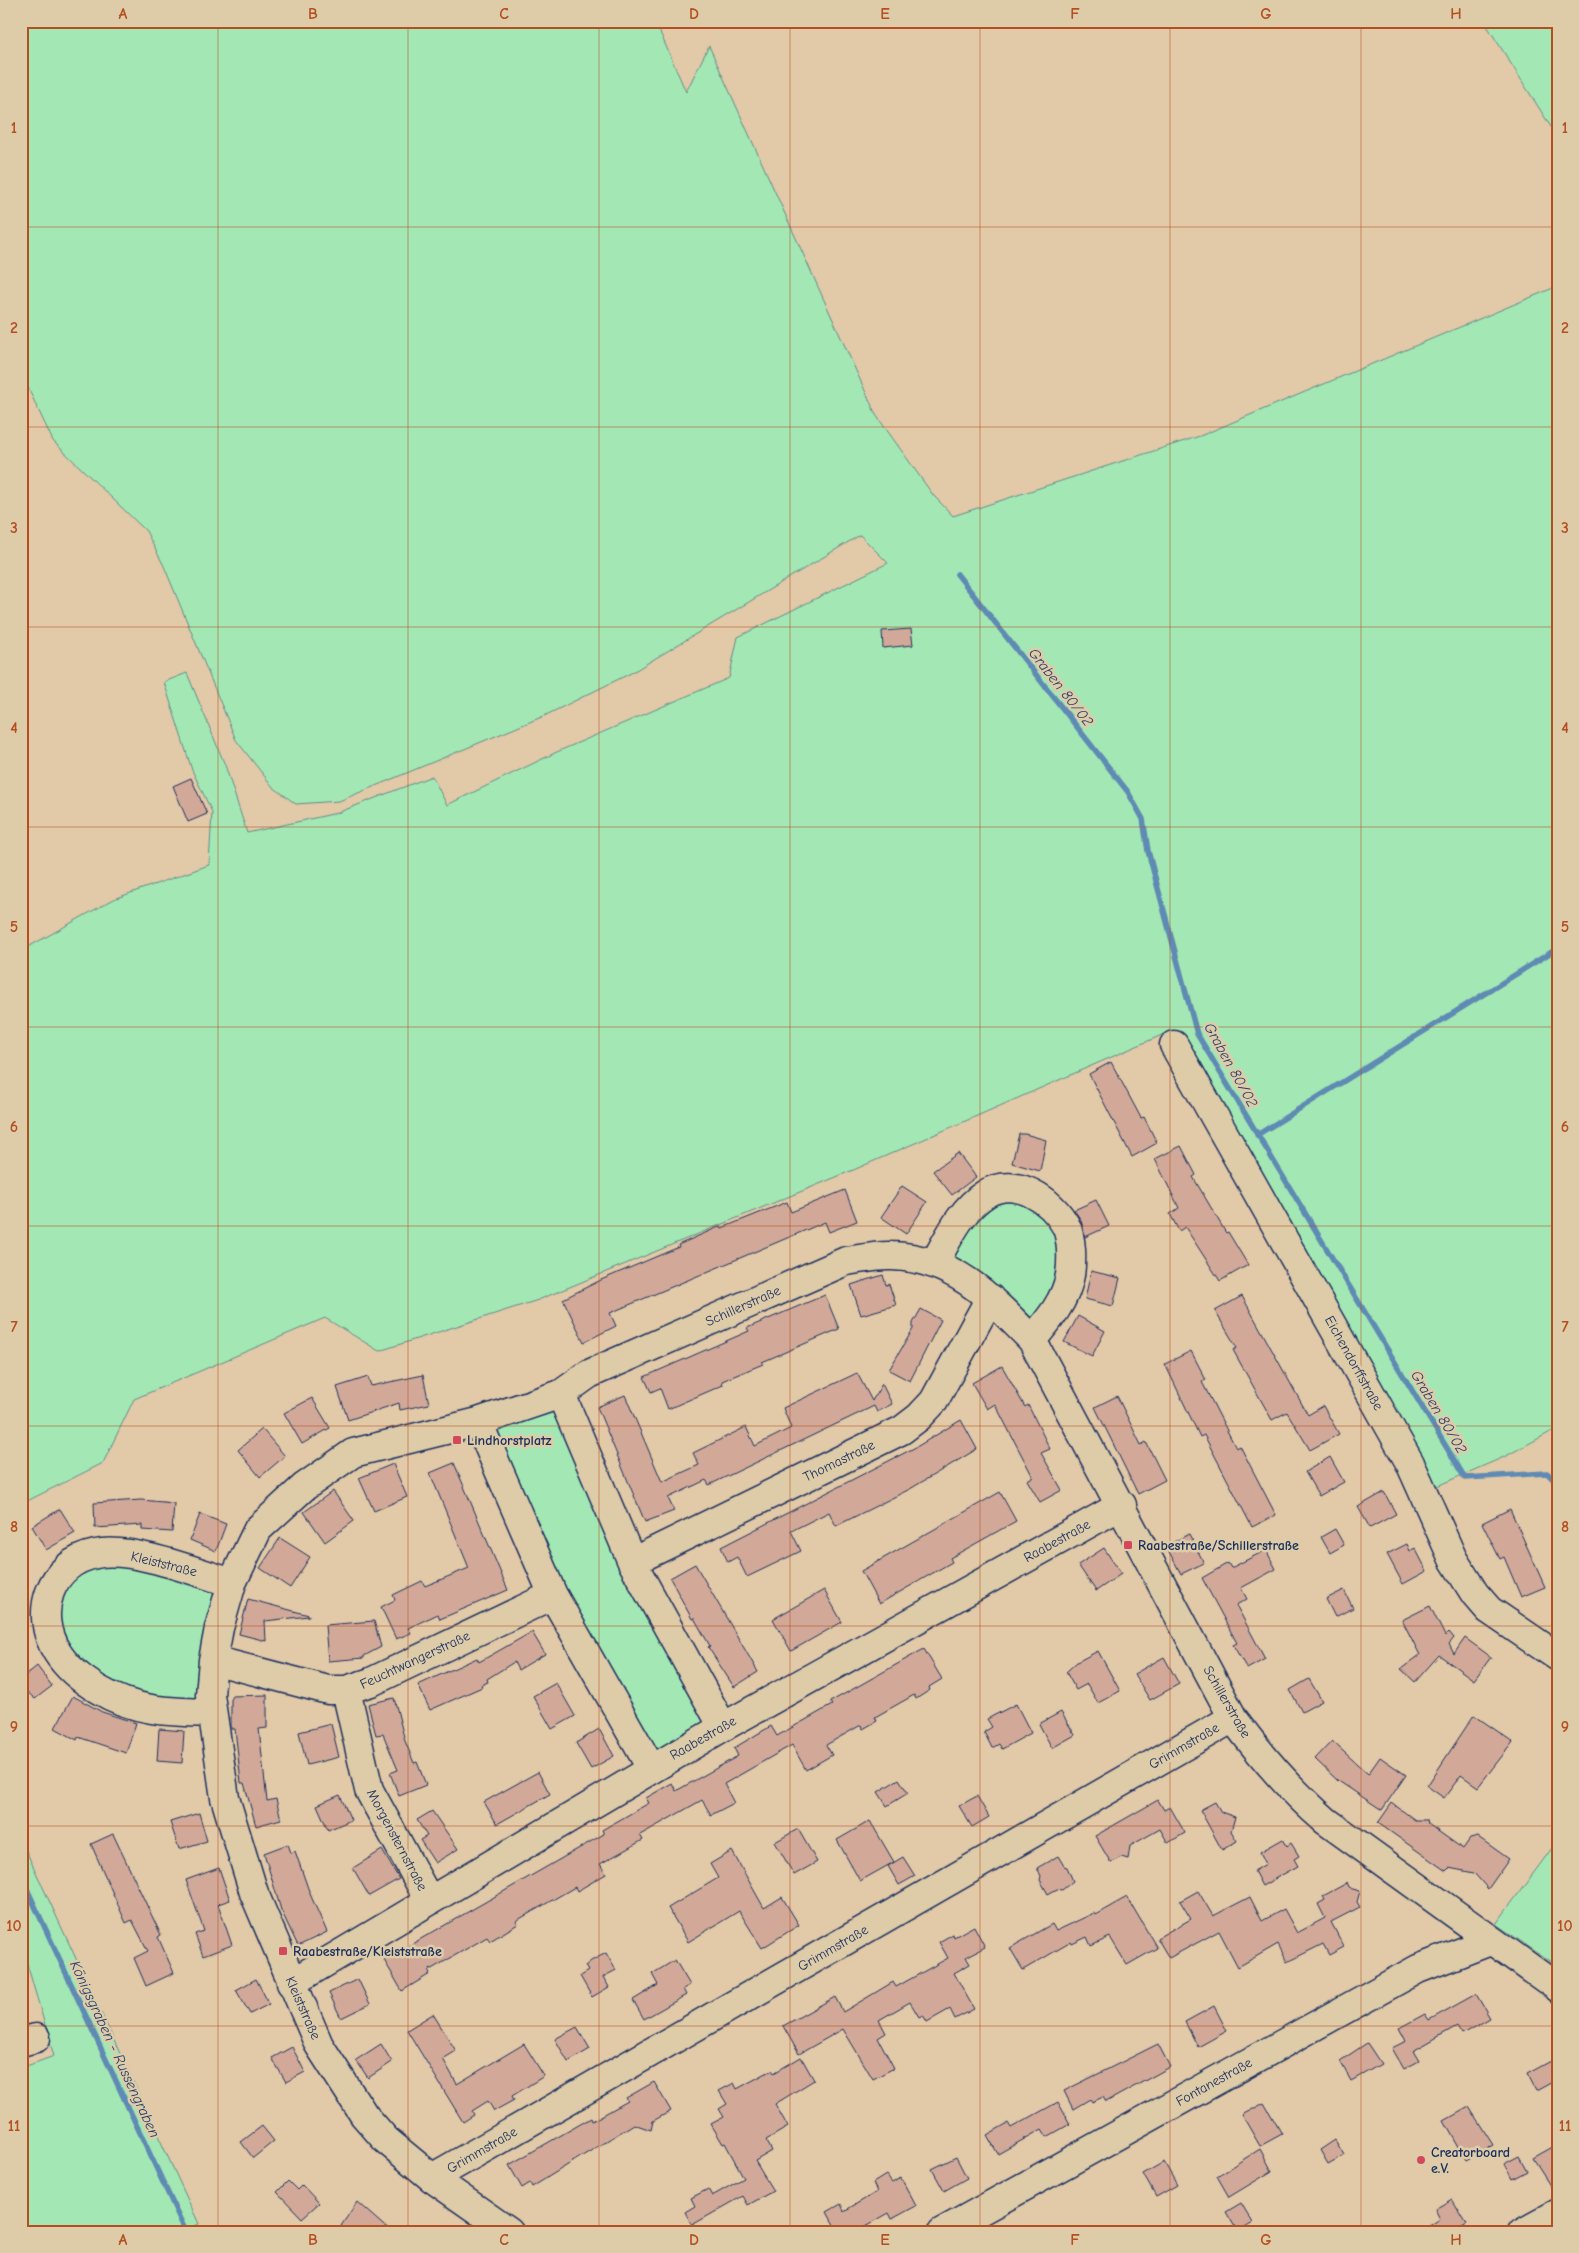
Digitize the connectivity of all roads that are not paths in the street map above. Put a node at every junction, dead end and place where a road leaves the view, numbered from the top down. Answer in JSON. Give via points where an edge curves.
{"nodes":[{"id":1,"x":1174,"y":1045,"type":"dead end"},
{"id":2,"x":935,"y":1262,"type":"junction"},
{"id":3,"x":990,"y":1298,"type":"junction"},
{"id":4,"x":1032,"y":1340,"type":"junction"},
{"id":5,"x":561,"y":1394,"type":"junction"},
{"id":6,"x":478,"y":1422,"type":"junction"},
{"id":7,"x":1122,"y":1505,"type":"junction"},
{"id":8,"x":632,"y":1562,"type":"junction"},
{"id":9,"x":232,"y":1583,"type":"junction"},
{"id":10,"x":553,"y":1596,"type":"junction"},
{"id":11,"x":1558,"y":1657,"type":"edge"},
{"id":12,"x":213,"y":1660,"type":"junction"},
{"id":13,"x":346,"y":1690,"type":"junction"},
{"id":14,"x":212,"y":1713,"type":"junction"},
{"id":15,"x":1233,"y":1718,"type":"junction"},
{"id":16,"x":723,"y":1727,"type":"junction"},
{"id":17,"x":651,"y":1768,"type":"junction"},
{"id":18,"x":430,"y":1900,"type":"junction"},
{"id":19,"x":1490,"y":1941,"type":"junction"},
{"id":20,"x":291,"y":1983,"type":"junction"},
{"id":21,"x":1558,"y":1988,"type":"edge"},
{"id":22,"x":432,"y":2178,"type":"junction"},
{"id":23,"x":1558,"y":2213,"type":"edge"},
{"id":24,"x":509,"y":2232,"type":"edge"},
{"id":25,"x":942,"y":2232,"type":"edge"},
{"id":26,"x":1523,"y":2232,"type":"edge"}],
"edges":[{"from":1,"to":11,"type":"street","name":"Eichendorffstraße","via":[[1410,1463],[1453,1559],[1489,1610]]},
{"from":2,"to":3,"type":"street","name":"Schillerstraße","via":[[972,1283]]},
{"from":2,"to":4,"type":"street","via":[[969,1207],[988,1192],[1017,1189],[1035,1193],[1052,1206],[1067,1228],[1072,1260],[1070,1276],[1066,1291],[1052,1316]]},
{"from":2,"to":5,"type":"street","name":"Schillerstraße","via":[[891,1255],[846,1260],[589,1374]]},
{"from":3,"to":4,"type":"street","name":"Schillerstraße"},
{"from":3,"to":8,"type":"street","name":"Thomastraße","via":[[934,1401],[902,1430]]},
{"from":4,"to":7,"type":"street","name":"Schillerstraße"},
{"from":5,"to":6,"type":"street"},
{"from":5,"to":8,"type":"street"},
{"from":6,"to":9,"type":"street","name":"Kleiststraße","via":[[353,1453],[304,1486],[258,1529]]},
{"from":6,"to":10,"type":"street"},
{"from":7,"to":15,"type":"street","name":"Schillerstraße"},
{"from":7,"to":16,"type":"street","name":"Raabestraße"},
{"from":8,"to":16,"type":"street"},
{"from":9,"to":12,"type":"street","name":"Kleiststraße"},
{"from":9,"to":14,"type":"street","name":"Kleiststraße","via":[[159,1560],[96,1553],[76,1561],[62,1572],[48,1593],[46,1625],[57,1651],[74,1673],[122,1702],[160,1712]]},
{"from":10,"to":13,"type":"street","name":"Feuchtwangerstraße","via":[[371,1682]]},
{"from":10,"to":17,"type":"street"},
{"from":12,"to":13,"type":"street","name":"Feuchtwangerstraße","via":[[328,1690]]},
{"from":12,"to":14,"type":"street","name":"Kleiststraße"},
{"from":13,"to":18,"type":"street","name":"Morgensternstraße","via":[[369,1790]]},
{"from":14,"to":20,"type":"street","name":"Kleiststraße","via":[[225,1798],[254,1893]]},
{"from":15,"to":19,"type":"street","name":"Schillerstraße","via":[[1299,1798]]},
{"from":15,"to":22,"type":"street","name":"Grimmstraße"},
{"from":16,"to":17,"type":"street","name":"Raabestraße"},
{"from":17,"to":18,"type":"street","name":"Raabestraße"},
{"from":18,"to":20,"type":"street","name":"Raabestraße"},
{"from":19,"to":21,"type":"street","name":"Schillerstraße"},
{"from":19,"to":25,"type":"street","name":"Fontanestraße","via":[[1418,1969]]},
{"from":20,"to":22,"type":"street","name":"Kleiststraße","via":[[319,2045],[364,2115],[386,2140]]},
{"from":22,"to":24,"type":"street","name":"Kleiststraße"},
{"from":23,"to":26,"type":"street"}]}
